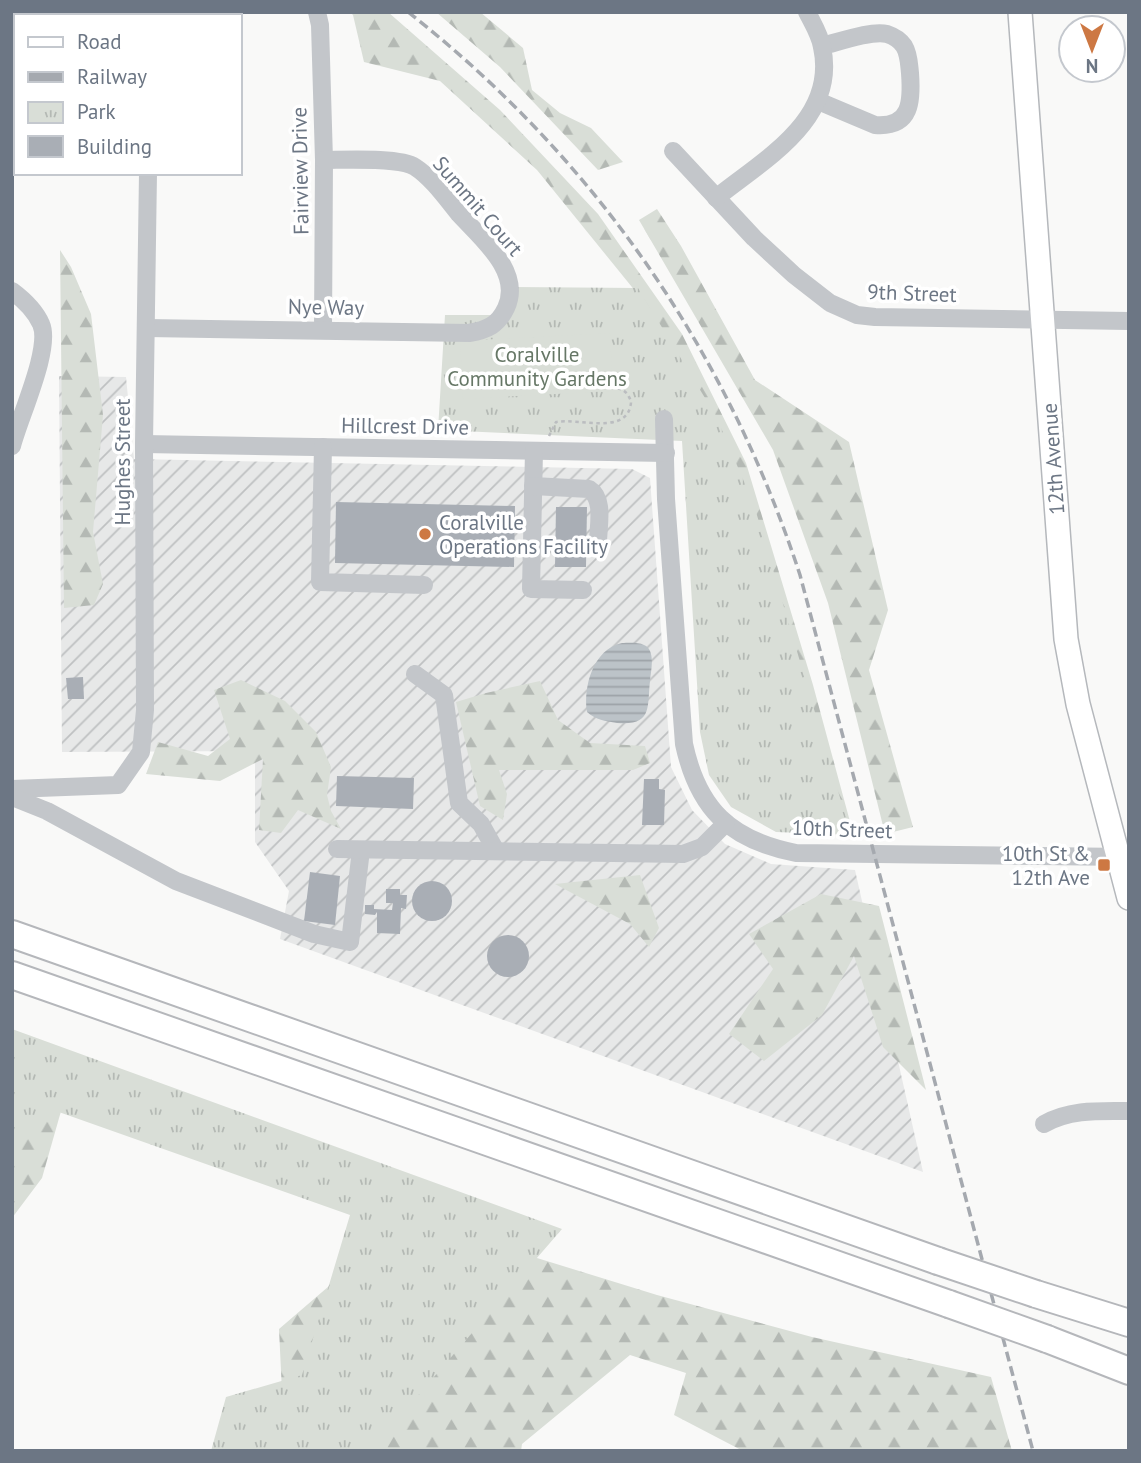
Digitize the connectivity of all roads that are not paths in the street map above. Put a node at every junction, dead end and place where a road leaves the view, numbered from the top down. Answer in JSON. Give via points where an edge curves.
{"nodes":[{"id":1,"x":317,"y":12,"type":"edge"},
{"id":2,"x":807,"y":12,"type":"edge"},
{"id":3,"x":1020,"y":12,"type":"edge"},
{"id":4,"x":822,"y":46,"type":"junction"},
{"id":5,"x":818,"y":102,"type":"junction"},
{"id":6,"x":674,"y":151,"type":"dead end"},
{"id":7,"x":324,"y":160,"type":"junction"},
{"id":8,"x":148,"y":175,"type":"edge"},
{"id":9,"x":716,"y":198,"type":"junction"},
{"id":10,"x":12,"y":290,"type":"edge"},
{"id":11,"x":1042,"y":319,"type":"junction"},
{"id":12,"x":500,"y":321,"type":"joint"},
{"id":13,"x":1129,"y":321,"type":"edge"},
{"id":14,"x":147,"y":328,"type":"junction"},
{"id":15,"x":323,"y":330,"type":"junction"},
{"id":16,"x":664,"y":419,"type":"dead end"},
{"id":17,"x":144,"y":444,"type":"junction"},
{"id":18,"x":12,"y":446,"type":"edge"},
{"id":19,"x":323,"y":447,"type":"junction"},
{"id":20,"x":542,"y":451,"type":"junction"},
{"id":21,"x":666,"y":453,"type":"junction"},
{"id":22,"x":533,"y":486,"type":"junction"},
{"id":23,"x":598,"y":543,"type":"dead end"},
{"id":24,"x":424,"y":585,"type":"dead end"},
{"id":25,"x":583,"y":590,"type":"dead end"},
{"id":26,"x":415,"y":674,"type":"dead end"},
{"id":27,"x":12,"y":789,"type":"edge"},
{"id":28,"x":12,"y":797,"type":"edge"},
{"id":29,"x":726,"y":823,"type":"junction"},
{"id":30,"x":337,"y":849,"type":"dead end"},
{"id":31,"x":361,"y":850,"type":"junction"},
{"id":32,"x":496,"y":851,"type":"junction"},
{"id":33,"x":1124,"y":857,"type":"edge"},
{"id":34,"x":1129,"y":898,"type":"edge"},
{"id":35,"x":12,"y":934,"type":"edge"},
{"id":36,"x":12,"y":975,"type":"edge"},
{"id":37,"x":1129,"y":1111,"type":"edge"},
{"id":38,"x":1044,"y":1124,"type":"dead end"},
{"id":39,"x":1129,"y":1323,"type":"edge"},
{"id":40,"x":1129,"y":1371,"type":"edge"}],
"edges":[{"from":1,"to":7,"type":"street","name":"Fairview Drive"},
{"from":2,"to":4,"type":"street"},
{"from":3,"to":11,"type":"main road","name":"12th Avenue"},
{"from":4,"to":5,"type":"street","via":[[824,78]]},
{"from":4,"to":5,"type":"street","via":[[877,33],[896,38],[908,54],[912,96],[900,120],[884,126]]},
{"from":5,"to":9,"type":"street","via":[[801,128]]},
{"from":6,"to":9,"type":"street","name":"9th Street"},
{"from":7,"to":12,"type":"street","name":"Summit Court","via":[[398,162],[413,166],[429,180],[509,276],[510,300]]},
{"from":7,"to":15,"type":"street","name":"Fairview Drive"},
{"from":8,"to":14,"type":"street","name":"Hughes Street"},
{"from":9,"to":11,"type":"street","name":"9th Street","via":[[794,275],[843,310],[875,317]]},
{"from":10,"to":18,"type":"street","via":[[43,326],[40,363]]},
{"from":11,"to":13,"type":"street","name":"9th Street"},
{"from":11,"to":33,"type":"main road","name":"12th Avenue","via":[[1067,649],[1078,704]]},
{"from":12,"to":15,"type":"street","name":"Nye Way","via":[[469,333]]},
{"from":14,"to":15,"type":"street","name":"Nye Way"},
{"from":14,"to":17,"type":"street","name":"Hughes Street"},
{"from":16,"to":21,"type":"street","name":"10th Street"},
{"from":17,"to":19,"type":"street","name":"Hillcrest Drive"},
{"from":17,"to":27,"type":"street","name":"Hughes Street","via":[[145,710],[141,752],[118,785]]},
{"from":19,"to":20,"type":"street","name":"Hillcrest Drive"},
{"from":19,"to":24,"type":"street","via":[[320,582]]},
{"from":20,"to":21,"type":"street","name":"Hillcrest Drive"},
{"from":20,"to":22,"type":"street"},
{"from":21,"to":29,"type":"street","name":"10th Street","via":[[684,744],[697,788]]},
{"from":22,"to":23,"type":"street","via":[[596,493]]},
{"from":22,"to":25,"type":"street","via":[[531,589]]},
{"from":26,"to":32,"type":"street","via":[[444,695],[460,803],[481,824]]},
{"from":28,"to":31,"type":"street","via":[[176,881],[314,934],[350,942]]},
{"from":29,"to":32,"type":"street","via":[[702,847],[683,854]]},
{"from":29,"to":33,"type":"street","name":"10th Street","via":[[751,840],[796,853]]},
{"from":30,"to":31,"type":"street"},
{"from":31,"to":32,"type":"street"},
{"from":33,"to":34,"type":"main road","name":"12th Avenue"},
{"from":35,"to":39,"type":"highway","bridge":true,"via":[[938,1261]]},
{"from":36,"to":40,"type":"highway","bridge":true},
{"from":37,"to":38,"type":"street","via":[[1076,1113]]}]}
